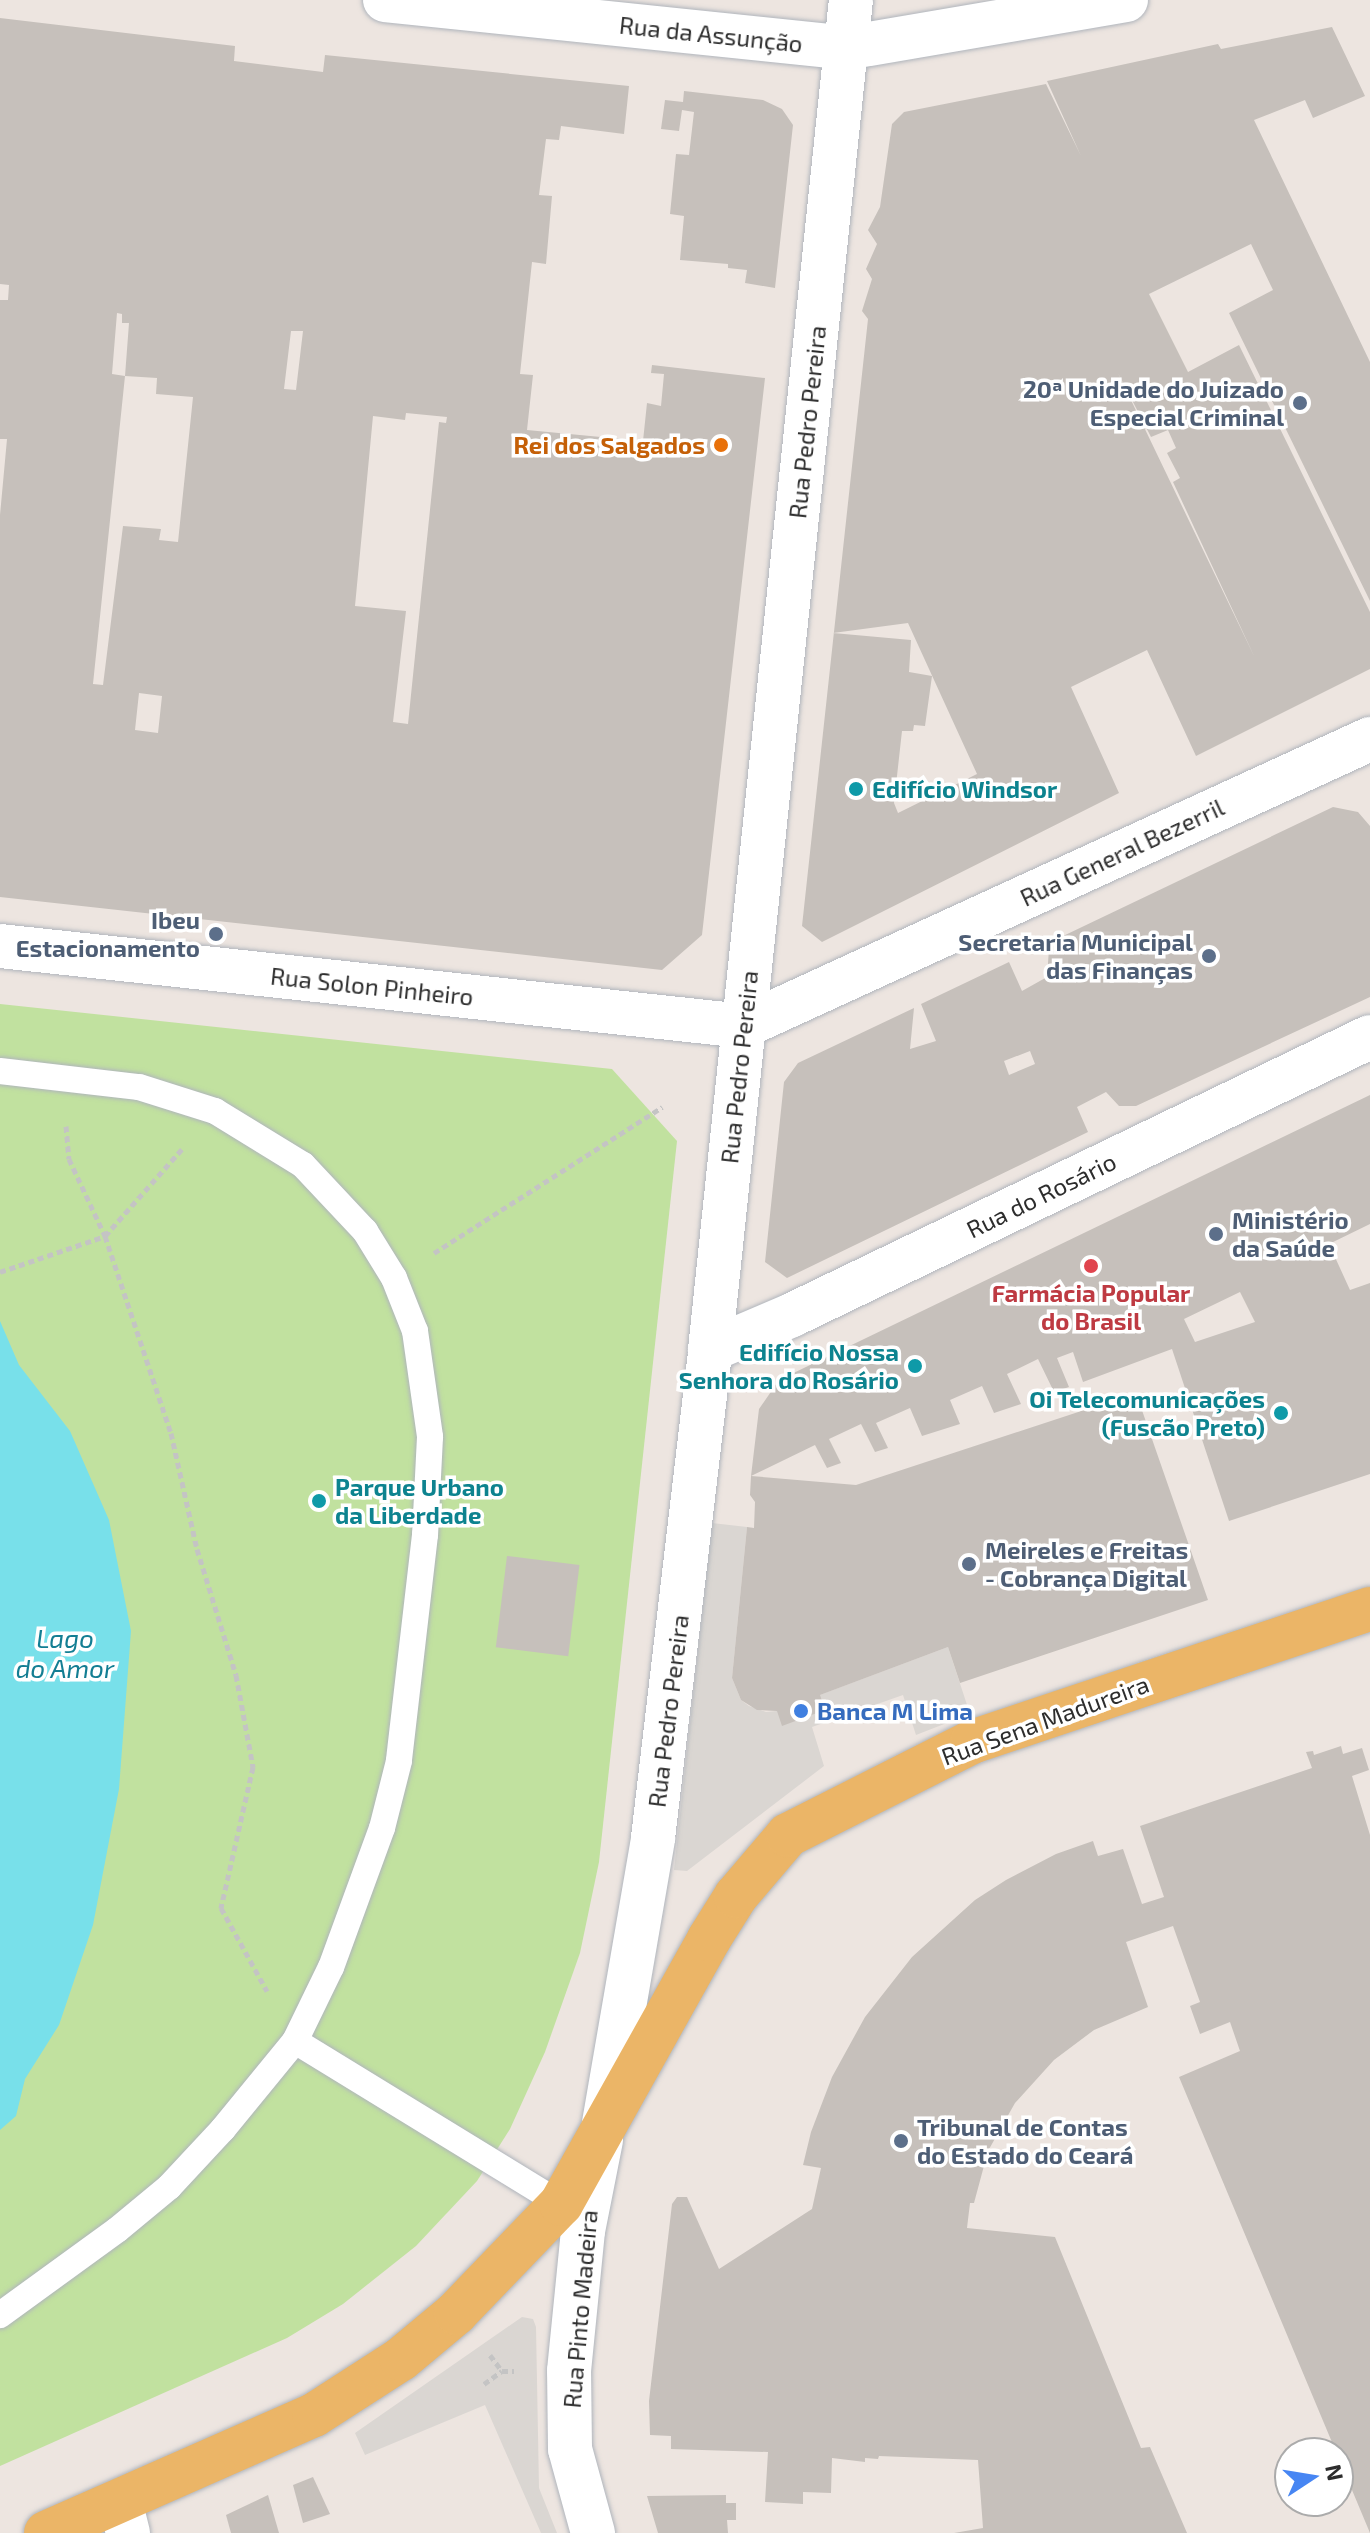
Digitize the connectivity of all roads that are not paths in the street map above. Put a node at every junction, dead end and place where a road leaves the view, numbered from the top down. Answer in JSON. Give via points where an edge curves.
{"nodes":[{"id":1,"x":385,"y":0,"type":"edge"},
{"id":2,"x":851,"y":0,"type":"edge"},
{"id":3,"x":1126,"y":0,"type":"edge"},
{"id":4,"x":846,"y":48,"type":"junction"},
{"id":5,"x":1370,"y":739,"type":"edge"},
{"id":6,"x":0,"y":946,"type":"edge"},
{"id":7,"x":744,"y":1026,"type":"junction"},
{"id":8,"x":1370,"y":1037,"type":"edge"},
{"id":9,"x":0,"y":1071,"type":"edge"},
{"id":10,"x":710,"y":1350,"type":"junction"},
{"id":11,"x":1370,"y":1609,"type":"edge"},
{"id":12,"x":295,"y":2041,"type":"junction"},
{"id":13,"x":603,"y":2130,"type":"junction"},
{"id":14,"x":561,"y":2204,"type":"junction"},
{"id":15,"x":0,"y":2315,"type":"edge"},
{"id":16,"x":124,"y":2517,"type":"edge"},
{"id":17,"x":46,"y":2533,"type":"edge"},
{"id":18,"x":593,"y":2533,"type":"edge"}],
"edges":[{"from":1,"to":4,"type":"street","name":"Rua da Assunção"},
{"from":2,"to":4,"type":"street","name":"Rua Pedro Pereira"},
{"from":3,"to":4,"type":"street","name":"Rua da Assunção"},
{"from":4,"to":7,"type":"street","name":"Rua Pedro Pereira"},
{"from":5,"to":7,"type":"street","name":"Rua General Bezerril"},
{"from":6,"to":7,"type":"street","name":"Rua Solon Pinheiro"},
{"from":7,"to":10,"type":"street","name":"Rua Pedro Pereira"},
{"from":8,"to":10,"type":"street","name":"Rua do Rosário"},
{"from":9,"to":12,"type":"lane","via":[[139,1087],[215,1111],[303,1165],[365,1231],[394,1278],[415,1331],[430,1437],[425,1535],[399,1761],[382,1828],[331,1967]]},
{"from":10,"to":13,"type":"street","name":"Rua Pedro Pereira","via":[[653,1838]]},
{"from":11,"to":13,"type":"main road","name":"Rua Sena Madureira","via":[[972,1742],[788,1835],[736,1896]]},
{"from":12,"to":14,"type":"lane"},
{"from":12,"to":15,"type":"lane","via":[[169,2187]]},
{"from":13,"to":14,"type":"main road","name":"Rua Sena Madureira"},
{"from":13,"to":18,"type":"street","name":"Rua Pinto Madeira","via":[[583,2231],[569,2371],[570,2449]]},
{"from":14,"to":16,"type":"main road","name":"Rua Sena Madureira","via":[[506,2265],[401,2359],[314,2415]]},
{"from":16,"to":17,"type":"main road","name":"Rua Sena Madureira"}]}
